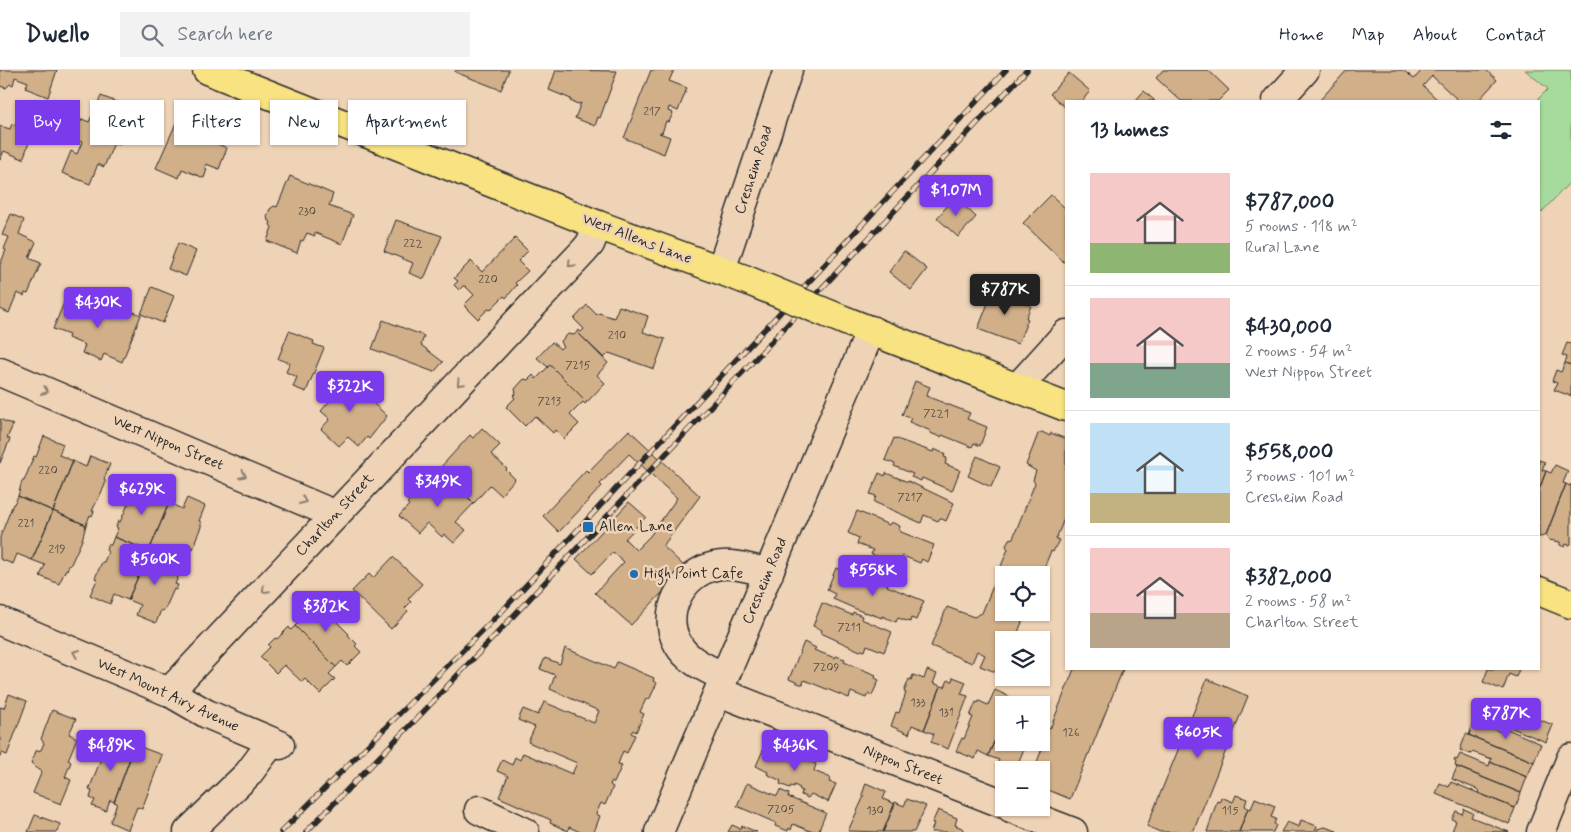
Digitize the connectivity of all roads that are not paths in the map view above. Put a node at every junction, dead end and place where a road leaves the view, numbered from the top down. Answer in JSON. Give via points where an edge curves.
{"nodes":[{"id":1,"x":207,"y":70,"type":"edge"},
{"id":2,"x":788,"y":70,"type":"edge"},
{"id":3,"x":1305,"y":70,"type":"edge"},
{"id":4,"x":1277,"y":100,"type":"edge"},
{"id":5,"x":598,"y":224,"type":"junction"},
{"id":6,"x":732,"y":275,"type":"junction"},
{"id":7,"x":871,"y":330,"type":"junction"},
{"id":8,"x":1065,"y":335,"type":"edge"},
{"id":9,"x":0,"y":372,"type":"edge"},
{"id":10,"x":1017,"y":388,"type":"junction"},
{"id":11,"x":1065,"y":407,"type":"edge"},
{"id":12,"x":336,"y":514,"type":"junction"},
{"id":13,"x":769,"y":573,"type":"junction"},
{"id":14,"x":1540,"y":591,"type":"edge"},
{"id":15,"x":1571,"y":604,"type":"edge"},
{"id":16,"x":0,"y":621,"type":"edge"},
{"id":17,"x":722,"y":685,"type":"junction"},
{"id":18,"x":169,"y":692,"type":"junction"},
{"id":19,"x":1571,"y":758,"type":"edge"},
{"id":20,"x":995,"y":800,"type":"edge"},
{"id":21,"x":479,"y":810,"type":"dead end"},
{"id":22,"x":1032,"y":816,"type":"edge"},
{"id":23,"x":188,"y":832,"type":"edge"},
{"id":24,"x":525,"y":832,"type":"edge"},
{"id":25,"x":659,"y":832,"type":"edge"},
{"id":26,"x":1073,"y":832,"type":"edge"},
{"id":27,"x":1541,"y":832,"type":"edge"}],
"edges":[{"from":1,"to":5,"type":"main road","name":"West Allens Lane"},
{"from":2,"to":6,"type":"street","name":"Cresheim Road"},
{"from":3,"to":4,"type":"street"},
{"from":5,"to":6,"type":"main road","name":"West Allens Lane"},
{"from":5,"to":12,"type":"street","name":"Charlton Street","one_way":true,"via":[[584,251]]},
{"from":6,"to":7,"type":"main road","name":"West Allens Lane","bridge":true},
{"from":7,"to":10,"type":"main road","name":"West Allens Lane"},
{"from":7,"to":13,"type":"street","name":"Cresheim Road"},
{"from":8,"to":10,"type":"street"},
{"from":9,"to":12,"type":"street","name":"West Nippon Street","one_way":true},
{"from":10,"to":11,"type":"main road","name":"West Allens Lane"},
{"from":12,"to":18,"type":"street","name":"Charlton Street","one_way":true},
{"from":13,"to":17,"type":"street","name":"Cresheim Road"},
{"from":13,"to":17,"type":"street","name":"Nippon Street","via":[[730,565],[716,566],[700,572],[676,596],[672,629],[678,644],[686,655]]},
{"from":14,"to":15,"type":"main road"},
{"from":18,"to":16,"type":"street","name":"West Mount Airy Avenue","one_way":true},
{"from":17,"to":20,"type":"street","name":"Nippon Street"},
{"from":17,"to":25,"type":"street","name":"Cresheim Road"},
{"from":18,"to":23,"type":"street","name":"West Mount Airy Avenue","via":[[207,714],[276,743]]},
{"from":19,"to":27,"type":"street"},
{"from":21,"to":24,"type":"street"},
{"from":22,"to":26,"type":"street"}]}
